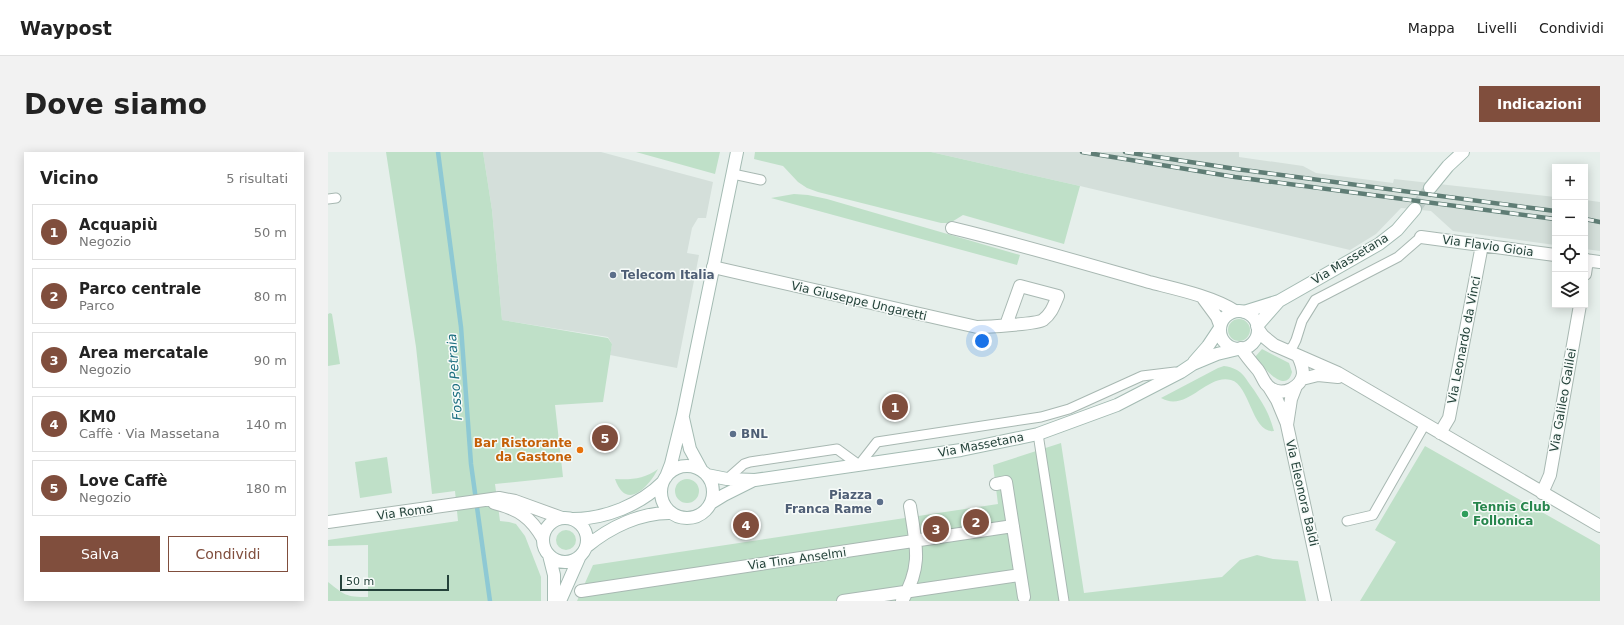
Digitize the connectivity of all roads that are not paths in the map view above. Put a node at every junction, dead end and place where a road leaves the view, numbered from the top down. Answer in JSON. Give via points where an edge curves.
{"nodes":[{"id":1,"x":737,"y":152,"type":"edge"},
{"id":2,"x":1463,"y":152,"type":"edge"},
{"id":3,"x":733,"y":174,"type":"junction"},
{"id":4,"x":761,"y":180,"type":"dead end"},
{"id":5,"x":1430,"y":188,"type":"tunnel mouth"},
{"id":6,"x":1415,"y":209,"type":"tunnel mouth"},
{"id":7,"x":952,"y":228,"type":"dead end"},
{"id":8,"x":1421,"y":237,"type":"joint"},
{"id":9,"x":1482,"y":245,"type":"junction"},
{"id":10,"x":1552,"y":256,"type":"edge"},
{"id":11,"x":1588,"y":260,"type":"edge"},
{"id":12,"x":1600,"y":262,"type":"edge"},
{"id":13,"x":713,"y":267,"type":"junction"},
{"id":14,"x":1202,"y":297,"type":"junction"},
{"id":15,"x":1279,"y":301,"type":"junction"},
{"id":16,"x":1579,"y":308,"type":"edge"},
{"id":17,"x":1240,"y":311,"type":"junction"},
{"id":18,"x":1006,"y":325,"type":"dead end"},
{"id":19,"x":1220,"y":327,"type":"junction"},
{"id":20,"x":1258,"y":328,"type":"junction"},
{"id":21,"x":1239,"y":348,"type":"junction"},
{"id":22,"x":1293,"y":353,"type":"junction"},
{"id":23,"x":1193,"y":364,"type":"junction"},
{"id":24,"x":1181,"y":372,"type":"junction"},
{"id":25,"x":1349,"y":380,"type":"junction"},
{"id":26,"x":1299,"y":382,"type":"junction"},
{"id":27,"x":1269,"y":387,"type":"junction"},
{"id":28,"x":683,"y":415,"type":"junction"},
{"id":29,"x":1425,"y":424,"type":"junction"},
{"id":30,"x":1287,"y":425,"type":"junction"},
{"id":31,"x":1440,"y":433,"type":"junction"},
{"id":32,"x":1038,"y":434,"type":"junction"},
{"id":33,"x":859,"y":465,"type":"junction"},
{"id":34,"x":705,"y":473,"type":"junction"},
{"id":35,"x":664,"y":479,"type":"junction"},
{"id":36,"x":727,"y":479,"type":"junction"},
{"id":37,"x":755,"y":480,"type":"junction"},
{"id":38,"x":996,"y":484,"type":"dead end"},
{"id":39,"x":1542,"y":493,"type":"junction"},
{"id":40,"x":500,"y":502,"type":"junction"},
{"id":41,"x":711,"y":503,"type":"junction"},
{"id":42,"x":910,"y":506,"type":"dead end"},
{"id":43,"x":672,"y":513,"type":"junction"},
{"id":44,"x":567,"y":519,"type":"junction"},
{"id":45,"x":1347,"y":521,"type":"dead end"},
{"id":46,"x":328,"y":522,"type":"edge"},
{"id":47,"x":1013,"y":526,"type":"junction"},
{"id":48,"x":1600,"y":526,"type":"edge"},
{"id":49,"x":543,"y":539,"type":"junction"},
{"id":50,"x":915,"y":541,"type":"junction"},
{"id":51,"x":586,"y":547,"type":"junction"},
{"id":52,"x":549,"y":555,"type":"junction"},
{"id":53,"x":579,"y":558,"type":"junction"},
{"id":54,"x":1020,"y":575,"type":"junction"},
{"id":55,"x":581,"y":591,"type":"dead end"},
{"id":56,"x":905,"y":596,"type":"edge"},
{"id":57,"x":1024,"y":597,"type":"dead end"},
{"id":58,"x":554,"y":601,"type":"edge"},
{"id":59,"x":560,"y":601,"type":"edge"},
{"id":60,"x":843,"y":601,"type":"edge"},
{"id":61,"x":1064,"y":601,"type":"edge"},
{"id":62,"x":1325,"y":601,"type":"edge"}],
"edges":[{"from":1,"to":3,"type":"street"},
{"from":2,"to":5,"type":"street"},
{"from":3,"to":4,"type":"lane"},
{"from":3,"to":13,"type":"street"},
{"from":6,"to":15,"type":"street","name":"Via Massetana","via":[[1397,230],[1379,244]]},
{"from":7,"to":14,"type":"street","via":[[1017,243]]},
{"from":8,"to":9,"type":"street","name":"Via Flavio Gioia"},
{"from":8,"to":22,"type":"lane","via":[[1398,256],[1315,300],[1302,321]]},
{"from":9,"to":10,"type":"street","name":"Via Flavio Gioia"},
{"from":9,"to":31,"type":"street","name":"Via Leonardo da Vinci","via":[[1449,418]]},
{"from":11,"to":12,"type":"street"},
{"from":13,"to":18,"type":"street","name":"Via Giuseppe Ungaretti","via":[[971,326],[995,328]]},
{"from":13,"to":28,"type":"street"},
{"from":14,"to":17,"type":"street"},
{"from":14,"to":19,"type":"street"},
{"from":15,"to":17,"type":"street","name":"Via Massetana"},
{"from":15,"to":20,"type":"street","name":"Via Massetana"},
{"from":16,"to":39,"type":"street","name":"Via Galileo Galilei","via":[[1550,475]]},
{"from":17,"to":19,"type":"street","name":"Via Massetana","via":[[1226,316]]},
{"from":17,"to":20,"type":"street","via":[[1254,318]]},
{"from":19,"to":21,"type":"street","via":[[1223,340]]},
{"from":19,"to":23,"type":"street","name":"Via Massetana"},
{"from":20,"to":21,"type":"street","name":"Via Massetana","via":[[1254,341]]},
{"from":20,"to":22,"type":"street","via":[[1271,343]]},
{"from":21,"to":23,"type":"street","name":"Via Massetana"},
{"from":21,"to":27,"type":"street"},
{"from":22,"to":25,"type":"street"},
{"from":22,"to":26,"type":"street","via":[[1302,366]]},
{"from":23,"to":24,"type":"street","name":"Via Massetana"},
{"from":24,"to":32,"type":"street","name":"Via Massetana","via":[[1117,404]]},
{"from":24,"to":33,"type":"lane","via":[[1142,376],[1069,408],[1041,417],[878,442]]},
{"from":25,"to":26,"type":"street","via":[[1318,375]]},
{"from":25,"to":29,"type":"street"},
{"from":26,"to":27,"type":"street","via":[[1290,390],[1279,392]]},
{"from":26,"to":30,"type":"street","name":"Via Eleonora Baldi","via":[[1292,399]]},
{"from":27,"to":30,"type":"street"},
{"from":28,"to":34,"type":"street","via":[[690,449]]},
{"from":28,"to":35,"type":"street","via":[[671,464]]},
{"from":29,"to":31,"type":"street"},
{"from":29,"to":45,"type":"lane","via":[[1373,515]]},
{"from":30,"to":62,"type":"street","name":"Via Eleonora Baldi"},
{"from":31,"to":39,"type":"street"},
{"from":32,"to":33,"type":"street","name":"Via Massetana","via":[[968,449]]},
{"from":32,"to":61,"type":"lane"},
{"from":33,"to":36,"type":"lane","via":[[837,449],[750,462]]},
{"from":33,"to":37,"type":"street","name":"Via Massetana"},
{"from":34,"to":35,"type":"street","via":[[683,466],[676,468]]},
{"from":34,"to":36,"type":"street","name":"Via Massetana"},
{"from":34,"to":41,"type":"street","via":[[713,488]]},
{"from":35,"to":43,"type":"street","via":[[662,499]]},
{"from":35,"to":44,"type":"street","via":[[647,495],[622,508],[588,518]]},
{"from":36,"to":37,"type":"street","name":"Via Massetana"},
{"from":37,"to":41,"type":"street","name":"Via Massetana"},
{"from":38,"to":47,"type":"street","via":[[1006,482]]},
{"from":39,"to":48,"type":"street"},
{"from":40,"to":44,"type":"street","name":"Via Roma","via":[[515,501]]},
{"from":40,"to":46,"type":"street","name":"Via Roma","via":[[481,501]]},
{"from":40,"to":49,"type":"street","name":"Via Roma","via":[[523,514],[536,527]]},
{"from":41,"to":43,"type":"street","via":[[707,509],[694,517],[686,518]]},
{"from":42,"to":50,"type":"street"},
{"from":43,"to":51,"type":"street","via":[[649,515],[628,522]]},
{"from":44,"to":49,"type":"street","via":[[549,525]]},
{"from":44,"to":51,"type":"street","via":[[581,524],[586,533]]},
{"from":47,"to":50,"type":"street","name":"Via Tina Anselmi"},
{"from":47,"to":54,"type":"street"},
{"from":49,"to":52,"type":"street"},
{"from":50,"to":55,"type":"street","name":"Via Tina Anselmi"},
{"from":50,"to":56,"type":"street","via":[[916,568]]},
{"from":51,"to":53,"type":"street"},
{"from":52,"to":53,"type":"street","via":[[560,562]]},
{"from":52,"to":58,"type":"street","via":[[554,575]]},
{"from":53,"to":59,"type":"street"},
{"from":54,"to":56,"type":"street"},
{"from":54,"to":57,"type":"street"},
{"from":56,"to":60,"type":"street"}]}
